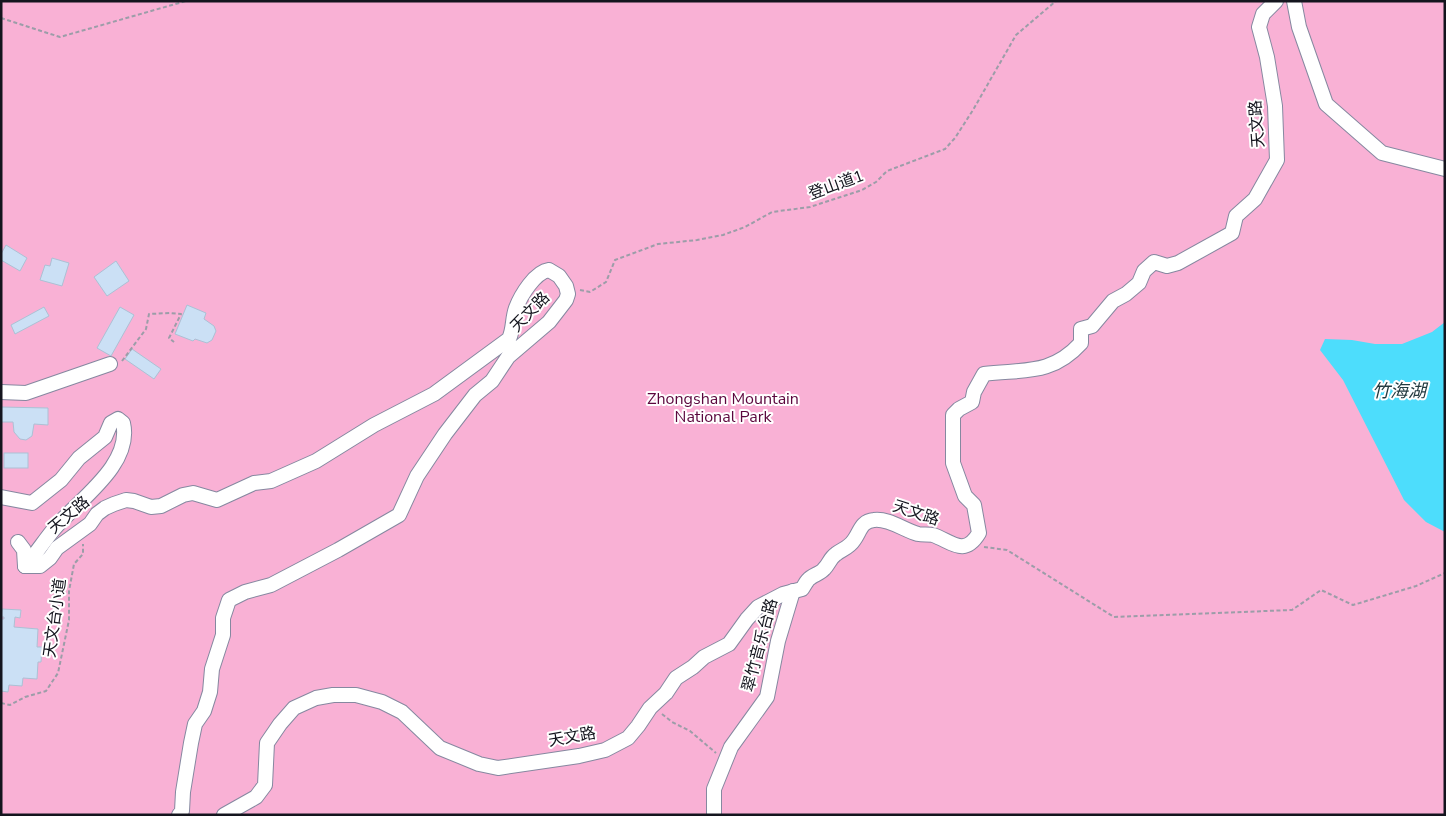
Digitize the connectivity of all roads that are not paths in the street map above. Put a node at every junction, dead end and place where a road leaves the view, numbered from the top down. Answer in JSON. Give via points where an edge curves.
{"nodes":[{"id":1,"x":1276,"y":1,"type":"edge"},
{"id":2,"x":1294,"y":1,"type":"edge"},
{"id":3,"x":1445,"y":170,"type":"edge"},
{"id":4,"x":110,"y":364,"type":"dead end"},
{"id":5,"x":1,"y":392,"type":"edge"},
{"id":6,"x":1,"y":497,"type":"edge"},
{"id":7,"x":18,"y":542,"type":"dead end"},
{"id":8,"x":25,"y":566,"type":"junction"},
{"id":9,"x":793,"y":591,"type":"junction"},
{"id":10,"x":179,"y":815,"type":"edge"},
{"id":11,"x":224,"y":815,"type":"edge"},
{"id":12,"x":714,"y":815,"type":"edge"}],
"edges":[{"from":1,"to":9,"type":"lane","name":"天文路","via":[[1263,14],[1259,27],[1275,106],[1277,160],[1255,199],[1236,216],[1232,233],[1178,263],[1167,266],[1154,262],[1144,271],[1139,284],[1112,301],[1092,326],[1081,329],[1081,344],[1070,356],[1026,372],[984,374],[972,402],[952,415],[952,463],[965,496],[974,505],[979,533],[975,540],[956,546],[933,535],[919,534],[876,519],[867,521],[847,548],[830,559],[802,590]]},
{"from":2,"to":3,"type":"lane","via":[[1299,27],[1326,104],[1382,153]]},
{"from":4,"to":5,"type":"lane","via":[[26,393]]},
{"from":6,"to":8,"type":"lane","via":[[32,502],[61,480],[79,458],[105,437],[111,423],[118,419],[124,423],[126,433],[120,453],[106,475],[55,528]]},
{"from":7,"to":8,"type":"lane","via":[[24,550]]},
{"from":8,"to":10,"type":"lane","name":"天文路","via":[[40,566],[97,514],[114,504],[126,500],[152,508],[193,493],[217,500],[316,461],[374,425],[434,394],[509,339],[514,329],[516,308],[526,289],[543,271],[549,270],[559,276],[566,286],[566,300],[549,322],[508,357],[492,381],[474,396],[445,434],[418,476],[399,515],[271,585],[229,600],[212,668],[210,692],[204,711],[195,724]]},
{"from":9,"to":11,"type":"lane","name":"天文路","via":[[758,607],[730,644],[704,657],[676,678],[628,738],[605,750],[498,768],[440,748],[402,712],[382,702],[356,695],[333,695],[316,698],[294,708],[267,743],[265,784],[256,797]]},
{"from":9,"to":12,"type":"lane","name":"翠竹音乐台路","via":[[778,641],[767,697],[725,760],[714,789]]}]}
